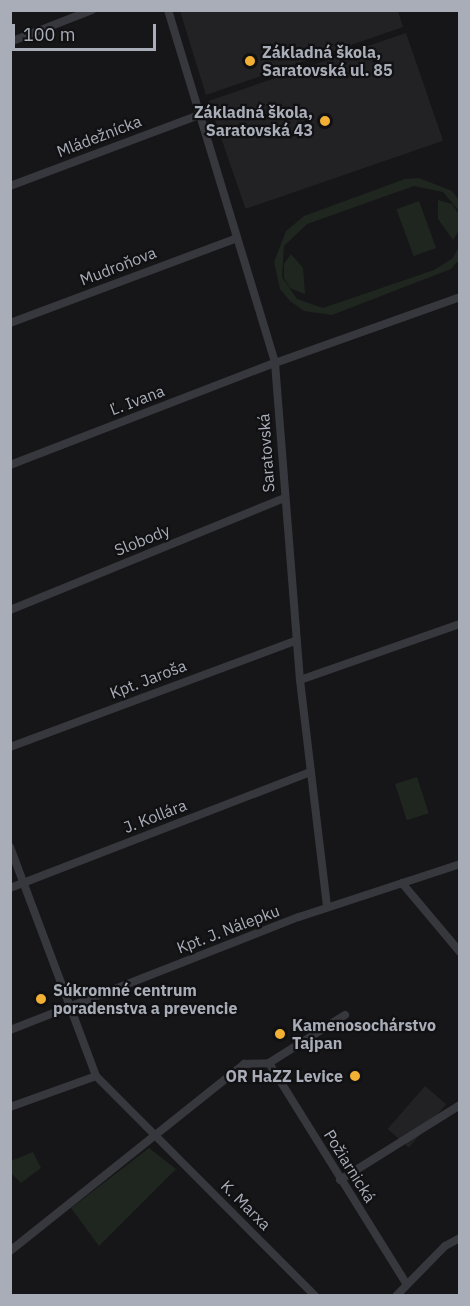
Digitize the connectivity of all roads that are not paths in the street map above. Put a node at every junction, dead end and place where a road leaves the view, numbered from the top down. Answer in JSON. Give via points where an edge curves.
{"nodes":[{"id":1,"x":92,"y":10,"type":"edge"},
{"id":2,"x":168,"y":10,"type":"edge"},
{"id":3,"x":10,"y":42,"type":"edge"},
{"id":4,"x":199,"y":115,"type":"junction"},
{"id":5,"x":10,"y":186,"type":"edge"},
{"id":6,"x":237,"y":238,"type":"junction"},
{"id":7,"x":459,"y":297,"type":"edge"},
{"id":8,"x":10,"y":323,"type":"edge"},
{"id":9,"x":274,"y":363,"type":"junction"},
{"id":10,"x":10,"y":465,"type":"edge"},
{"id":11,"x":284,"y":498,"type":"junction"},
{"id":12,"x":10,"y":610,"type":"edge"},
{"id":13,"x":459,"y":624,"type":"edge"},
{"id":14,"x":297,"y":640,"type":"junction"},
{"id":15,"x":300,"y":680,"type":"junction"},
{"id":16,"x":10,"y":747,"type":"edge"},
{"id":17,"x":310,"y":772,"type":"junction"},
{"id":18,"x":10,"y":847,"type":"edge"},
{"id":19,"x":459,"y":864,"type":"edge"},
{"id":20,"x":24,"y":883,"type":"junction"},
{"id":21,"x":402,"y":883,"type":"junction"},
{"id":22,"x":10,"y":888,"type":"edge"},
{"id":23,"x":327,"y":907,"type":"junction"},
{"id":24,"x":459,"y":952,"type":"edge"},
{"id":25,"x":70,"y":1007,"type":"junction"},
{"id":26,"x":345,"y":1015,"type":"dead end"},
{"id":27,"x":10,"y":1030,"type":"edge"},
{"id":28,"x":269,"y":1063,"type":"junction"},
{"id":29,"x":96,"y":1076,"type":"junction"},
{"id":30,"x":459,"y":1105,"type":"edge"},
{"id":31,"x":10,"y":1107,"type":"edge"},
{"id":32,"x":156,"y":1136,"type":"junction"},
{"id":33,"x":340,"y":1180,"type":"junction"},
{"id":34,"x":459,"y":1238,"type":"edge"},
{"id":35,"x":10,"y":1251,"type":"edge"},
{"id":36,"x":407,"y":1285,"type":"junction"},
{"id":37,"x":315,"y":1296,"type":"edge"},
{"id":38,"x":396,"y":1296,"type":"edge"}],
"edges":[{"from":1,"to":3,"type":"street"},
{"from":2,"to":4,"type":"street","name":"Saratovská"},
{"from":4,"to":5,"type":"street","name":"Mládežnícka"},
{"from":4,"to":6,"type":"street","name":"Saratovská"},
{"from":6,"to":8,"type":"street","name":"Mudroňova"},
{"from":6,"to":9,"type":"street","name":"Saratovská"},
{"from":7,"to":9,"type":"street","name":"Ľ. Ivana"},
{"from":9,"to":10,"type":"street","name":"Ľ. Ivana"},
{"from":9,"to":11,"type":"street","name":"Saratovská"},
{"from":11,"to":12,"type":"street","name":"Slobody"},
{"from":11,"to":14,"type":"street","name":"Saratovská"},
{"from":13,"to":15,"type":"street"},
{"from":14,"to":15,"type":"street","name":"Saratovská"},
{"from":14,"to":16,"type":"street","name":"Kpt. Jaroša"},
{"from":15,"to":17,"type":"street","name":"Saratovská"},
{"from":17,"to":20,"type":"street","name":"J. Kollára"},
{"from":17,"to":23,"type":"street","name":"Saratovská"},
{"from":18,"to":20,"type":"street","name":"K. Marxa"},
{"from":19,"to":21,"type":"street","name":"Kpt. J. Nálepku"},
{"from":20,"to":22,"type":"street","name":"J. Kollára"},
{"from":20,"to":25,"type":"street","name":"K. Marxa"},
{"from":21,"to":23,"type":"street","name":"Kpt. J. Nálepku"},
{"from":21,"to":24,"type":"street"},
{"from":23,"to":25,"type":"street","name":"Kpt. J. Nálepku"},
{"from":25,"to":27,"type":"street","name":"Kpt. J. Nálepku"},
{"from":25,"to":29,"type":"street","name":"K. Marxa"},
{"from":26,"to":28,"type":"street"},
{"from":28,"to":32,"type":"street","via":[[244,1064]]},
{"from":28,"to":33,"type":"street","name":"Požiarnická"},
{"from":29,"to":31,"type":"street"},
{"from":29,"to":32,"type":"street","name":"K. Marxa"},
{"from":30,"to":33,"type":"street"},
{"from":32,"to":35,"type":"street"},
{"from":32,"to":37,"type":"street","name":"K. Marxa"},
{"from":33,"to":36,"type":"street","name":"Požiarnická"},
{"from":34,"to":36,"type":"street","via":[[444,1246]]},
{"from":36,"to":38,"type":"street"}]}
